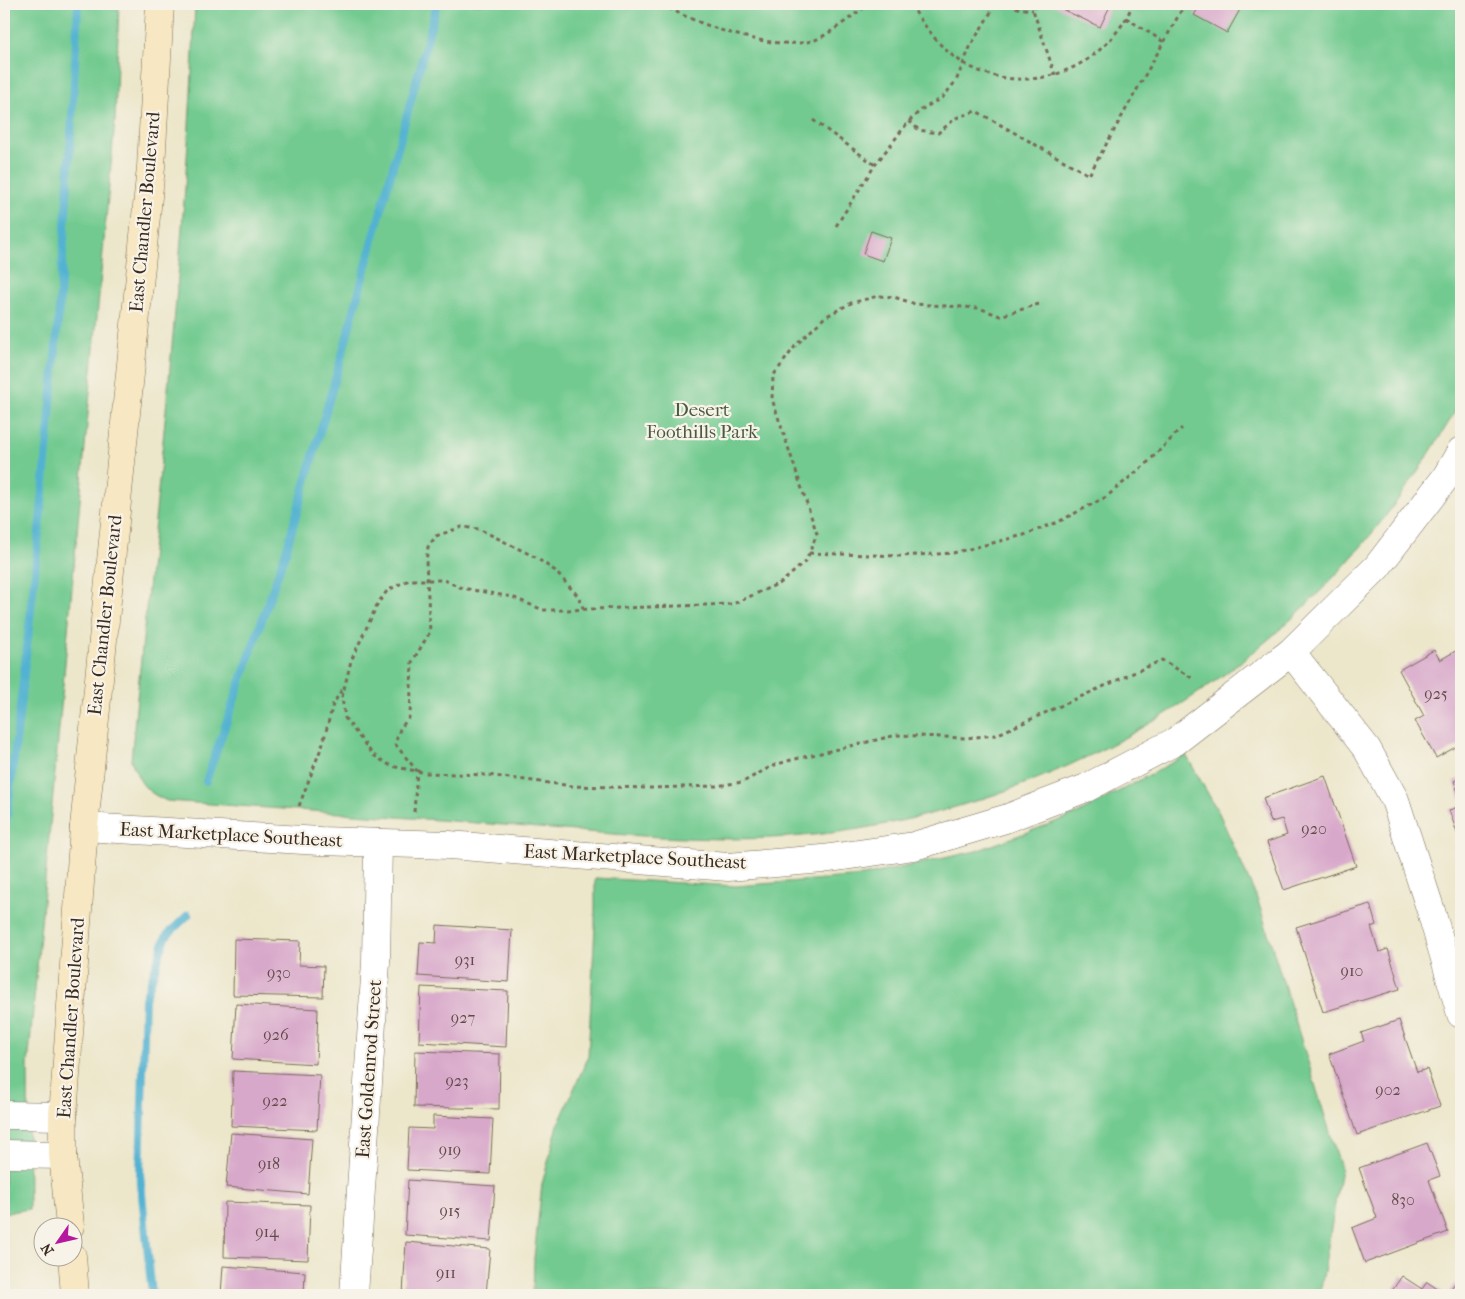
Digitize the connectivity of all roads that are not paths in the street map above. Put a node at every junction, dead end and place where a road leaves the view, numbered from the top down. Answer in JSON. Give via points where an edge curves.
{"nodes":[{"id":1,"x":160,"y":4,"type":"edge"},
{"id":2,"x":1461,"y":451,"type":"edge"},
{"id":3,"x":1291,"y":652,"type":"junction"},
{"id":4,"x":84,"y":827,"type":"junction"},
{"id":5,"x":378,"y":843,"type":"junction"},
{"id":6,"x":1461,"y":1014,"type":"edge"},
{"id":7,"x":4,"y":1115,"type":"edge"},
{"id":8,"x":63,"y":1116,"type":"junction"},
{"id":9,"x":4,"y":1154,"type":"edge"},
{"id":10,"x":64,"y":1155,"type":"junction"},
{"id":11,"x":69,"y":1216,"type":"edge"},
{"id":12,"x":73,"y":1266,"type":"edge"},
{"id":13,"x":75,"y":1295,"type":"edge"},
{"id":14,"x":354,"y":1295,"type":"edge"}],
"edges":[{"from":1,"to":4,"type":"main road","name":"East Chandler Boulevard","via":[[151,167]]},
{"from":2,"to":3,"type":"street","name":"East Marketplace Southeast","via":[[1446,477],[1377,567]]},
{"from":3,"to":5,"type":"street","name":"East Marketplace Southeast","via":[[1176,741],[1086,788],[1005,819],[914,846],[823,859],[728,867]]},
{"from":3,"to":6,"type":"street","via":[[1367,749],[1394,800]]},
{"from":4,"to":5,"type":"street","name":"East Marketplace Southeast"},
{"from":4,"to":8,"type":"main road","name":"East Chandler Boulevard"},
{"from":5,"to":14,"type":"street","name":"East Goldenrod Street","via":[[376,962]]},
{"from":7,"to":8,"type":"street"},
{"from":8,"to":10,"type":"main road","name":"East Chandler Boulevard"},
{"from":9,"to":10,"type":"street"},
{"from":10,"to":11,"type":"main road","name":"East Chandler Boulevard"},
{"from":12,"to":13,"type":"main road"}]}
